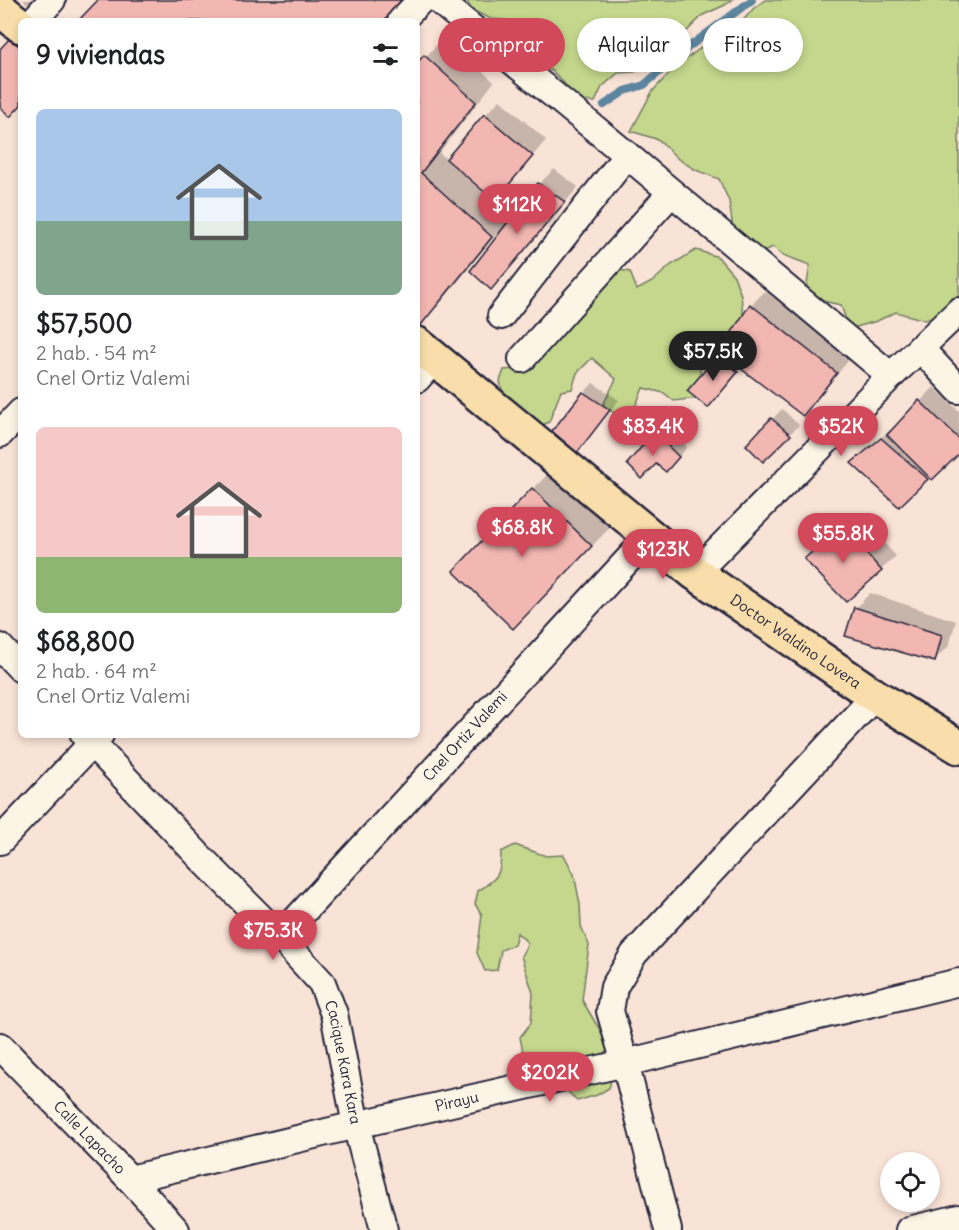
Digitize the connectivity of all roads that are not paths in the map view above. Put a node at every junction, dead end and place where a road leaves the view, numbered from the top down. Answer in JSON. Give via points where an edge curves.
{"nodes":[{"id":1,"x":52,"y":0,"type":"edge"},
{"id":2,"x":421,"y":0,"type":"edge"},
{"id":3,"x":438,"y":0,"type":"edge"},
{"id":4,"x":12,"y":18,"type":"edge"},
{"id":5,"x":404,"y":18,"type":"edge"},
{"id":6,"x":627,"y":155,"type":"junction"},
{"id":7,"x":671,"y":193,"type":"junction"},
{"id":8,"x":959,"y":311,"type":"edge"},
{"id":9,"x":501,"y":316,"type":"dead end"},
{"id":10,"x":920,"y":348,"type":"junction"},
{"id":11,"x":522,"y":359,"type":"dead end"},
{"id":12,"x":423,"y":360,"type":"edge"},
{"id":13,"x":891,"y":376,"type":"junction"},
{"id":14,"x":959,"y":390,"type":"edge"},
{"id":15,"x":18,"y":415,"type":"edge"},
{"id":16,"x":0,"y":434,"type":"edge"},
{"id":17,"x":650,"y":536,"type":"junction"},
{"id":18,"x":695,"y":573,"type":"junction"},
{"id":19,"x":0,"y":647,"type":"edge"},
{"id":20,"x":18,"y":666,"type":"edge"},
{"id":21,"x":875,"y":696,"type":"junction"},
{"id":22,"x":92,"y":738,"type":"edge"},
{"id":23,"x":959,"y":747,"type":"edge"},
{"id":24,"x":0,"y":841,"type":"edge"},
{"id":25,"x":280,"y":937,"type":"junction"},
{"id":26,"x":959,"y":982,"type":"edge"},
{"id":27,"x":0,"y":1046,"type":"edge"},
{"id":28,"x":625,"y":1063,"type":"junction"},
{"id":29,"x":356,"y":1125,"type":"junction"},
{"id":30,"x":130,"y":1179,"type":"junction"},
{"id":31,"x":959,"y":1218,"type":"edge"},
{"id":32,"x":176,"y":1230,"type":"edge"},
{"id":33,"x":384,"y":1230,"type":"edge"},
{"id":34,"x":668,"y":1230,"type":"edge"},
{"id":35,"x":909,"y":1230,"type":"edge"}],
"edges":[{"from":1,"to":4,"type":"street"},
{"from":2,"to":5,"type":"street"},
{"from":3,"to":6,"type":"street"},
{"from":6,"to":7,"type":"street"},
{"from":6,"to":9,"type":"street"},
{"from":7,"to":11,"type":"street"},
{"from":7,"to":13,"type":"street"},
{"from":8,"to":10,"type":"street"},
{"from":10,"to":13,"type":"street"},
{"from":10,"to":14,"type":"street"},
{"from":12,"to":17,"type":"main road","name":"Doctor Waldino Lovera"},
{"from":13,"to":18,"type":"street"},
{"from":15,"to":16,"type":"street"},
{"from":17,"to":18,"type":"main road","name":"Doctor Waldino Lovera"},
{"from":17,"to":25,"type":"street","name":"Cnel Ortiz Valemi"},
{"from":18,"to":21,"type":"main road","name":"Doctor Waldino Lovera"},
{"from":19,"to":20,"type":"street"},
{"from":21,"to":23,"type":"main road","name":"Doctor Waldino Lovera"},
{"from":21,"to":28,"type":"street","via":[[634,954],[614,987],[610,1011]]},
{"from":22,"to":24,"type":"street"},
{"from":22,"to":25,"type":"street","name":"Cacique Kara Kara","via":[[202,859]]},
{"from":25,"to":29,"type":"street","name":"Cacique Kara Kara","via":[[322,983],[334,1014]]},
{"from":26,"to":28,"type":"street","name":"Pirayu"},
{"from":27,"to":30,"type":"street","name":"Calle Lapacho"},
{"from":28,"to":29,"type":"street","name":"Pirayu"},
{"from":28,"to":34,"type":"street"},
{"from":29,"to":30,"type":"street","name":"Pirayu"},
{"from":29,"to":33,"type":"street","name":"Cacique Kara Kara"},
{"from":30,"to":32,"type":"street","name":"Calle Lapacho"},
{"from":31,"to":35,"type":"street"}]}
